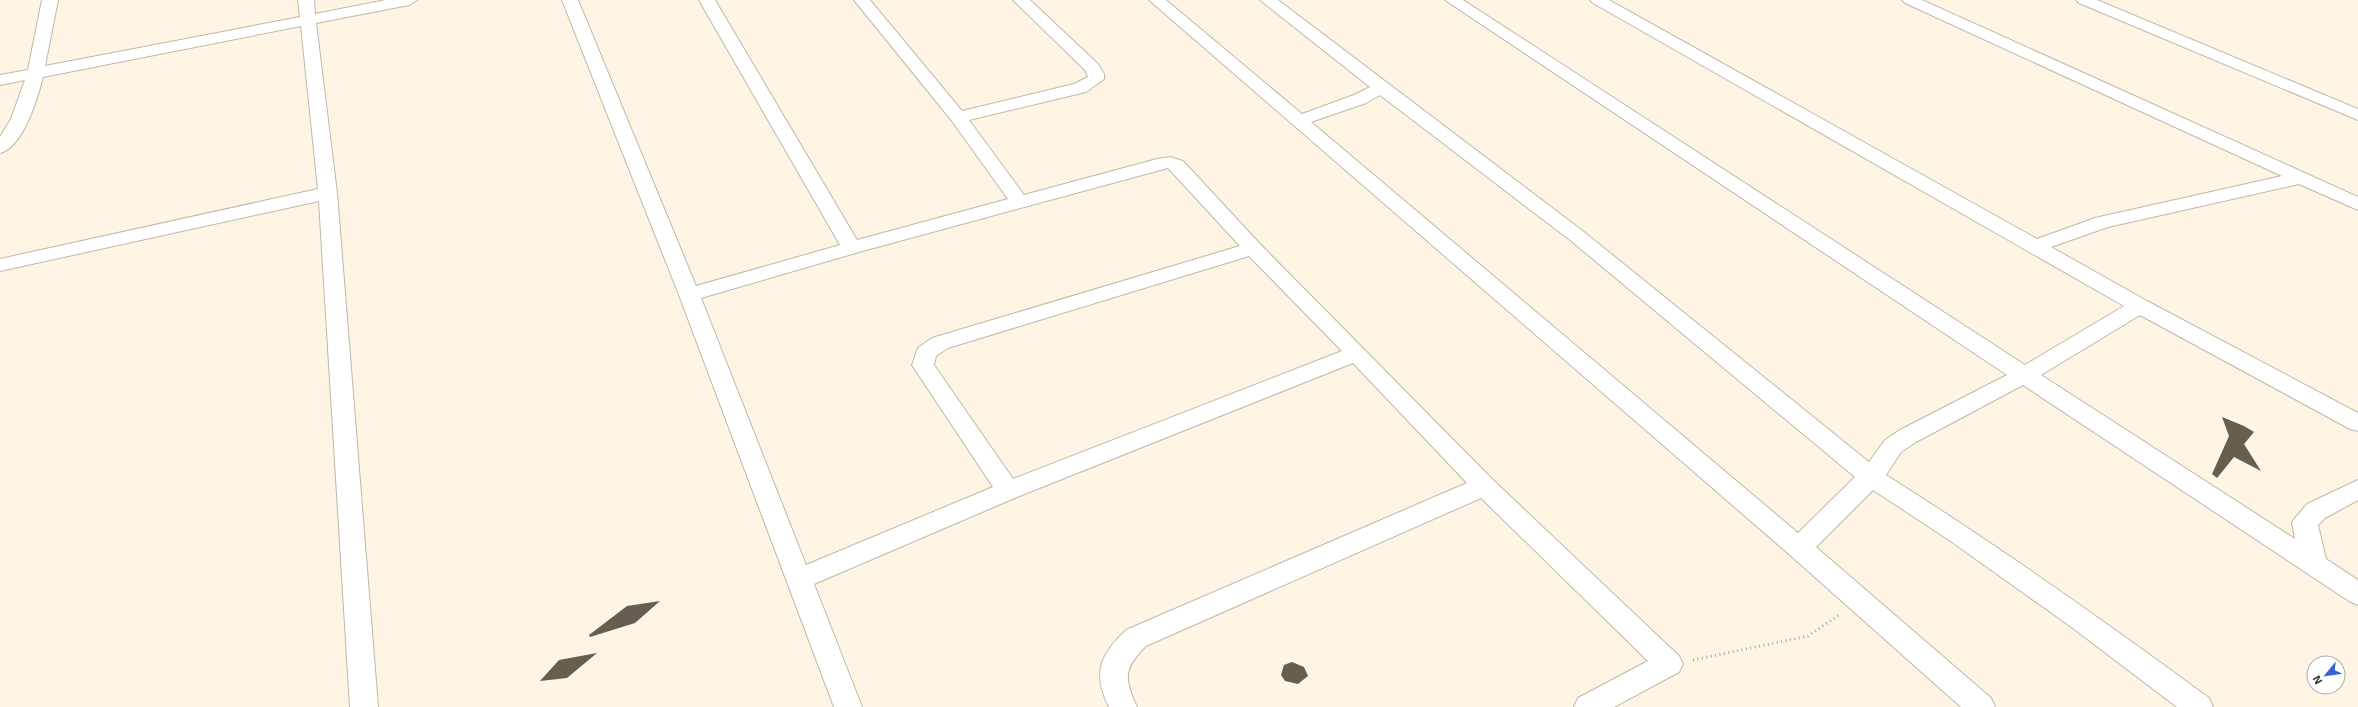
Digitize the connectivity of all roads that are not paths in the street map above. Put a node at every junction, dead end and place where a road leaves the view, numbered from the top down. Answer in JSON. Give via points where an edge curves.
{"nodes":[{"id":1,"x":50,"y":0,"type":"edge"},
{"id":2,"x":409,"y":0,"type":"edge"},
{"id":3,"x":570,"y":0,"type":"edge"},
{"id":4,"x":707,"y":0,"type":"edge"},
{"id":5,"x":862,"y":0,"type":"edge"},
{"id":6,"x":1021,"y":0,"type":"edge"},
{"id":7,"x":1158,"y":0,"type":"edge"},
{"id":8,"x":1268,"y":0,"type":"edge"},
{"id":9,"x":1453,"y":0,"type":"edge"},
{"id":10,"x":1598,"y":0,"type":"edge"},
{"id":11,"x":1910,"y":0,"type":"edge"},
{"id":12,"x":2084,"y":0,"type":"edge"},
{"id":13,"x":307,"y":10,"type":"edge"},
{"id":14,"x":34,"y":73,"type":"junction"},
{"id":15,"x":0,"y":80,"type":"edge"},
{"id":16,"x":1382,"y":88,"type":"junction"},
{"id":17,"x":2358,"y":115,"type":"edge"},
{"id":18,"x":958,"y":117,"type":"junction"},
{"id":19,"x":1300,"y":121,"type":"junction"},
{"id":20,"x":0,"y":148,"type":"edge"},
{"id":21,"x":2301,"y":178,"type":"junction"},
{"id":22,"x":328,"y":193,"type":"junction"},
{"id":23,"x":1020,"y":202,"type":"junction"},
{"id":24,"x":2358,"y":204,"type":"edge"},
{"id":25,"x":2034,"y":247,"type":"junction"},
{"id":26,"x":852,"y":248,"type":"junction"},
{"id":27,"x":1253,"y":248,"type":"junction"},
{"id":28,"x":0,"y":265,"type":"edge"},
{"id":29,"x":689,"y":295,"type":"junction"},
{"id":30,"x":2140,"y":306,"type":"junction"},
{"id":31,"x":1357,"y":353,"type":"junction"},
{"id":32,"x":2026,"y":374,"type":"junction"},
{"id":33,"x":2358,"y":423,"type":"edge"},
{"id":34,"x":1871,"y":477,"type":"junction"},
{"id":35,"x":1484,"y":486,"type":"junction"},
{"id":36,"x":2358,"y":489,"type":"edge"},
{"id":37,"x":1008,"y":491,"type":"junction"},
{"id":38,"x":1799,"y":548,"type":"junction"},
{"id":39,"x":2314,"y":565,"type":"junction"},
{"id":40,"x":798,"y":580,"type":"junction"},
{"id":41,"x":2358,"y":594,"type":"edge"},
{"id":42,"x":364,"y":707,"type":"edge"},
{"id":43,"x":848,"y":707,"type":"edge"},
{"id":44,"x":1123,"y":707,"type":"edge"},
{"id":45,"x":1588,"y":707,"type":"edge"},
{"id":46,"x":1981,"y":707,"type":"edge"},
{"id":47,"x":2199,"y":707,"type":"edge"}],
"edges":[{"from":1,"to":14,"type":"street"},
{"from":2,"to":13,"type":"street"},
{"from":3,"to":29,"type":"street"},
{"from":4,"to":26,"type":"street"},
{"from":5,"to":18,"type":"street"},
{"from":6,"to":18,"type":"street","via":[[1092,67],[1096,78],[1080,88]]},
{"from":7,"to":19,"type":"street"},
{"from":8,"to":16,"type":"street"},
{"from":9,"to":32,"type":"street"},
{"from":10,"to":25,"type":"street"},
{"from":11,"to":21,"type":"street"},
{"from":12,"to":17,"type":"street"},
{"from":13,"to":14,"type":"street"},
{"from":13,"to":22,"type":"street"},
{"from":14,"to":15,"type":"street"},
{"from":14,"to":20,"type":"street","via":[[20,120],[14,133]]},
{"from":16,"to":19,"type":"street"},
{"from":16,"to":34,"type":"street","via":[[1577,236]]},
{"from":18,"to":23,"type":"street"},
{"from":19,"to":38,"type":"street"},
{"from":21,"to":24,"type":"street"},
{"from":21,"to":25,"type":"street","via":[[2102,222]]},
{"from":22,"to":28,"type":"street"},
{"from":22,"to":42,"type":"street"},
{"from":23,"to":26,"type":"street"},
{"from":23,"to":27,"type":"street","via":[[1170,162],[1177,165]]},
{"from":25,"to":30,"type":"street"},
{"from":26,"to":29,"type":"street"},
{"from":27,"to":31,"type":"street"},
{"from":27,"to":37,"type":"street","via":[[940,343],[926,353],[923,365]]},
{"from":29,"to":40,"type":"street"},
{"from":30,"to":32,"type":"street"},
{"from":30,"to":33,"type":"street"},
{"from":31,"to":35,"type":"street"},
{"from":31,"to":37,"type":"street"},
{"from":32,"to":34,"type":"street","via":[[1903,439],[1893,446]]},
{"from":32,"to":39,"type":"street"},
{"from":34,"to":38,"type":"street"},
{"from":34,"to":47,"type":"street","via":[[1958,533],[2067,609]]},
{"from":35,"to":44,"type":"street","via":[[1136,638],[1123,650],[1111,669],[1114,690]]},
{"from":35,"to":45,"type":"street","via":[[1669,664]]},
{"from":36,"to":39,"type":"street","via":[[2316,511],[2305,522]]},
{"from":37,"to":40,"type":"street"},
{"from":38,"to":46,"type":"street"},
{"from":39,"to":41,"type":"street"},
{"from":40,"to":43,"type":"street"}]}
